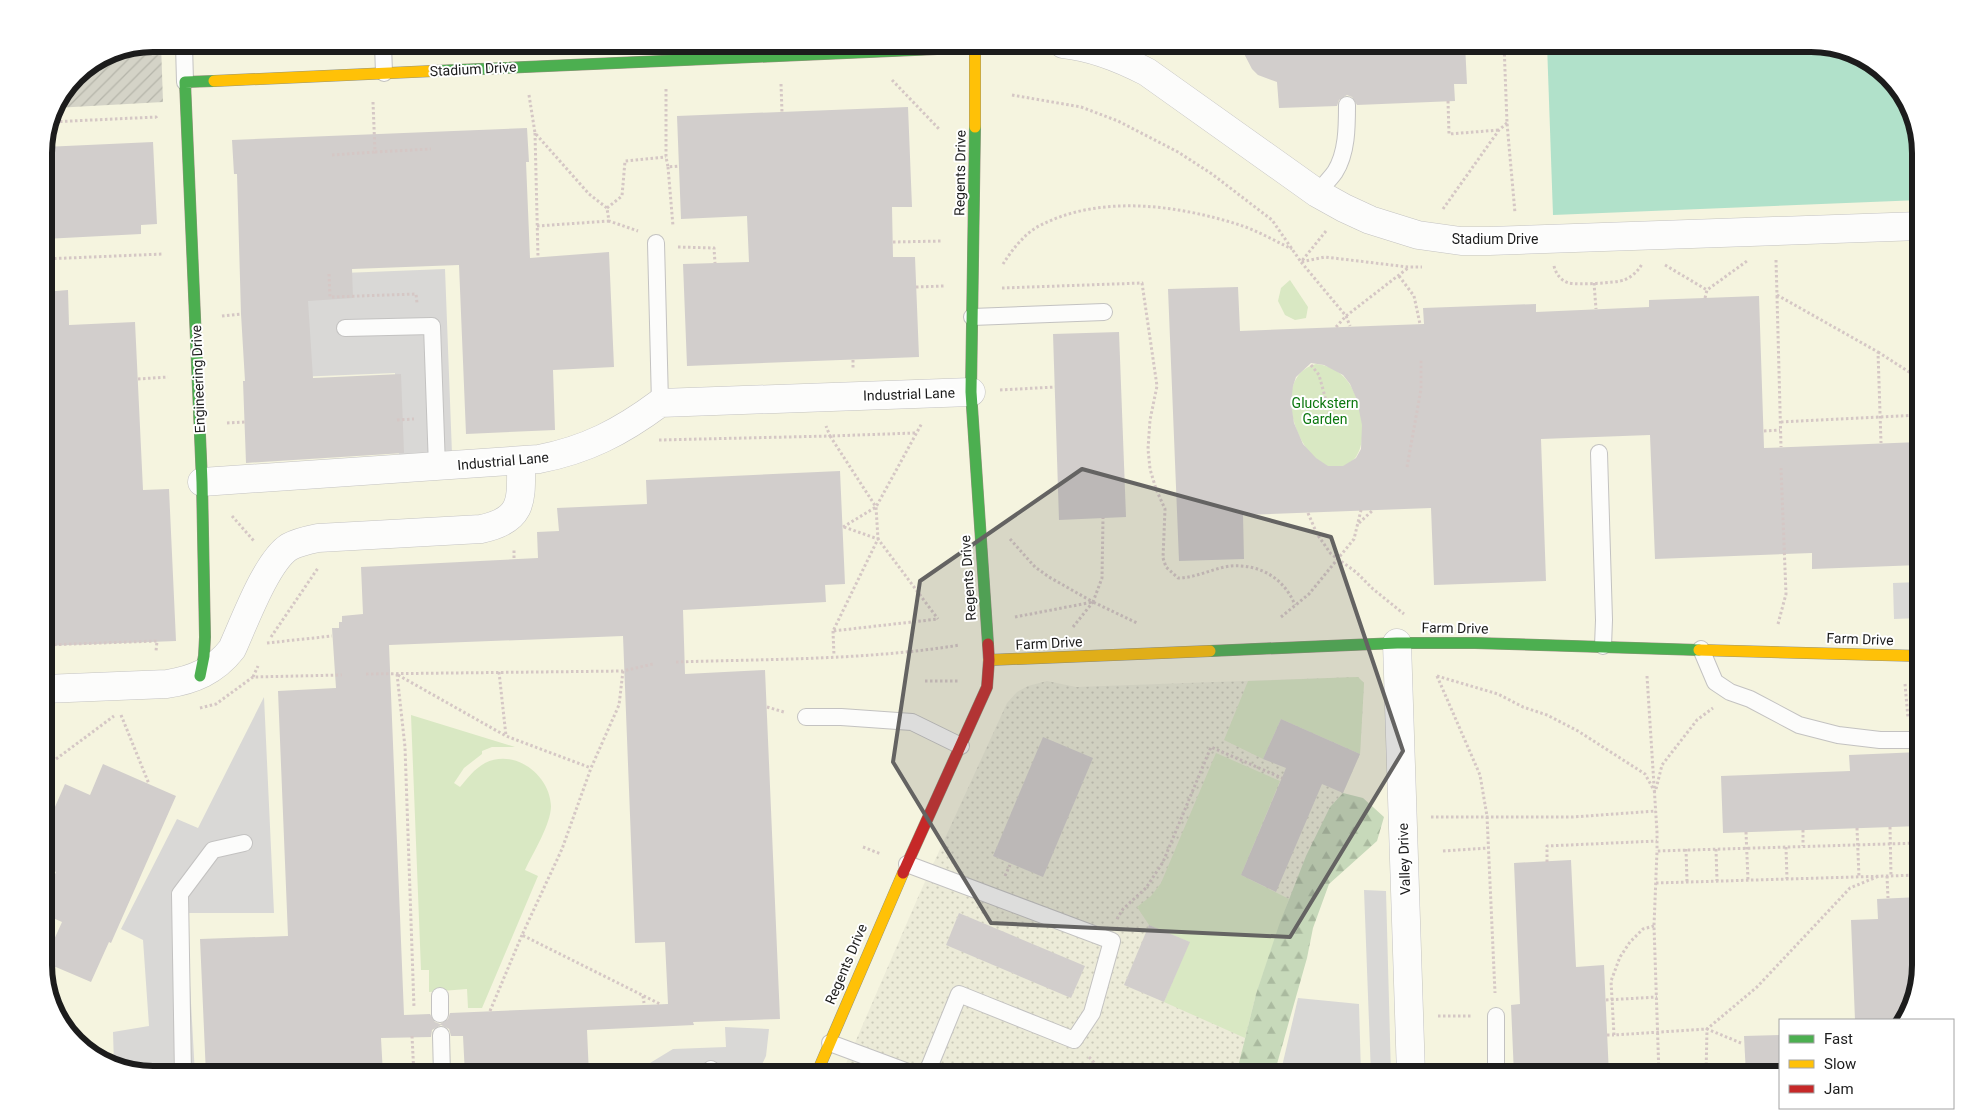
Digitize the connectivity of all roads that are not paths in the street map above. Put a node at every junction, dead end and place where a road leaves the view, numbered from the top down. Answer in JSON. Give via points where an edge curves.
{"nodes":[{"id":1,"x":1102,"y":52,"type":"edge"},
{"id":2,"x":184,"y":53,"type":"edge"},
{"id":3,"x":383,"y":53,"type":"edge"},
{"id":4,"x":815,"y":53,"type":"edge"},
{"id":5,"x":975,"y":53,"type":"edge"},
{"id":6,"x":384,"y":73,"type":"junction"},
{"id":7,"x":185,"y":82,"type":"junction"},
{"id":8,"x":1347,"y":106,"type":"dead end"},
{"id":9,"x":1317,"y":193,"type":"junction"},
{"id":10,"x":1911,"y":226,"type":"edge"},
{"id":11,"x":656,"y":243,"type":"road end"},
{"id":12,"x":1104,"y":312,"type":"dead end"},
{"id":13,"x":972,"y":317,"type":"junction"},
{"id":14,"x":346,"y":328,"type":"dead end"},
{"id":15,"x":983,"y":391,"type":"junction"},
{"id":16,"x":660,"y":403,"type":"junction"},
{"id":17,"x":1599,"y":452,"type":"dead end"},
{"id":18,"x":520,"y":461,"type":"junction"},
{"id":19,"x":437,"y":467,"type":"junction"},
{"id":20,"x":202,"y":482,"type":"junction"},
{"id":21,"x":1397,"y":643,"type":"junction"},
{"id":22,"x":1602,"y":646,"type":"junction"},
{"id":23,"x":1701,"y":650,"type":"junction"},
{"id":24,"x":1911,"y":656,"type":"edge"},
{"id":25,"x":989,"y":660,"type":"junction"},
{"id":26,"x":200,"y":676,"type":"junction"},
{"id":27,"x":53,"y":689,"type":"edge"},
{"id":28,"x":806,"y":717,"type":"dead end"},
{"id":29,"x":1911,"y":740,"type":"edge"},
{"id":30,"x":961,"y":746,"type":"junction"},
{"id":31,"x":244,"y":843,"type":"dead end"},
{"id":32,"x":907,"y":864,"type":"junction"},
{"id":33,"x":440,"y":996,"type":"dead end"},
{"id":34,"x":440,"y":1014,"type":"dead end"},
{"id":35,"x":1496,"y":1016,"type":"road end"},
{"id":36,"x":441,"y":1035,"type":"dead end"},
{"id":37,"x":830,"y":1043,"type":"junction"},
{"id":38,"x":183,"y":1066,"type":"edge"},
{"id":39,"x":442,"y":1066,"type":"edge"},
{"id":40,"x":820,"y":1066,"type":"edge"},
{"id":41,"x":892,"y":1066,"type":"edge"},
{"id":42,"x":930,"y":1066,"type":"edge"},
{"id":43,"x":1411,"y":1066,"type":"edge"},
{"id":44,"x":1496,"y":1066,"type":"edge"}],
"edges":[{"from":1,"to":9,"type":"street","name":"Stadium Drive","via":[[1147,72]]},
{"from":2,"to":7,"type":"lane"},
{"from":3,"to":6,"type":"lane"},
{"from":4,"to":6,"type":"street","name":"Stadium Drive"},
{"from":5,"to":13,"type":"street","name":"Regents Drive"},
{"from":6,"to":7,"type":"street","name":"Stadium Drive"},
{"from":7,"to":20,"type":"street","name":"Engineering Drive"},
{"from":8,"to":9,"type":"lane","via":[[1347,136],[1340,161]]},
{"from":9,"to":10,"type":"street","name":"Stadium Drive","via":[[1370,220],[1427,236],[1461,241]]},
{"from":11,"to":16,"type":"lane"},
{"from":12,"to":13,"type":"lane"},
{"from":13,"to":15,"type":"street","name":"Regents Drive"},
{"from":14,"to":19,"type":"lane","via":[[432,326]]},
{"from":15,"to":16,"type":"street","name":"Industrial Lane"},
{"from":15,"to":25,"type":"street","name":"Regents Drive"},
{"from":16,"to":18,"type":"street","name":"Industrial Lane","via":[[606,438],[555,456]]},
{"from":17,"to":22,"type":"lane"},
{"from":18,"to":19,"type":"street","name":"Industrial Lane"},
{"from":18,"to":26,"type":"street","via":[[521,498],[516,512],[496,526],[318,538],[288,547],[278,556],[266,576],[232,649]]},
{"from":19,"to":20,"type":"street","name":"Industrial Lane"},
{"from":20,"to":26,"type":"street","name":"Engineering Drive","via":[[205,637]]},
{"from":21,"to":22,"type":"street","name":"Farm Drive"},
{"from":21,"to":25,"type":"street","name":"Farm Drive"},
{"from":21,"to":43,"type":"street","name":"Valley Drive"},
{"from":22,"to":23,"type":"street","name":"Farm Drive"},
{"from":23,"to":24,"type":"street","name":"Farm Drive"},
{"from":23,"to":29,"type":"lane","via":[[1715,682],[1798,726],[1838,735]]},
{"from":25,"to":30,"type":"street","name":"Regents Drive","via":[[987,687]]},
{"from":26,"to":27,"type":"street","via":[[166,684]]},
{"from":28,"to":30,"type":"lane","via":[[912,722]]},
{"from":30,"to":32,"type":"street","name":"Regents Drive"},
{"from":31,"to":38,"type":"lane","via":[[213,850],[180,894]]},
{"from":32,"to":37,"type":"street","name":"Regents Drive"},
{"from":32,"to":42,"type":"lane","via":[[1112,942],[1092,1013],[1074,1040],[959,994]]},
{"from":33,"to":34,"type":"lane"},
{"from":35,"to":44,"type":"lane"},
{"from":36,"to":39,"type":"lane"},
{"from":37,"to":40,"type":"street","name":"Regents Drive"},
{"from":37,"to":41,"type":"lane"}]}
